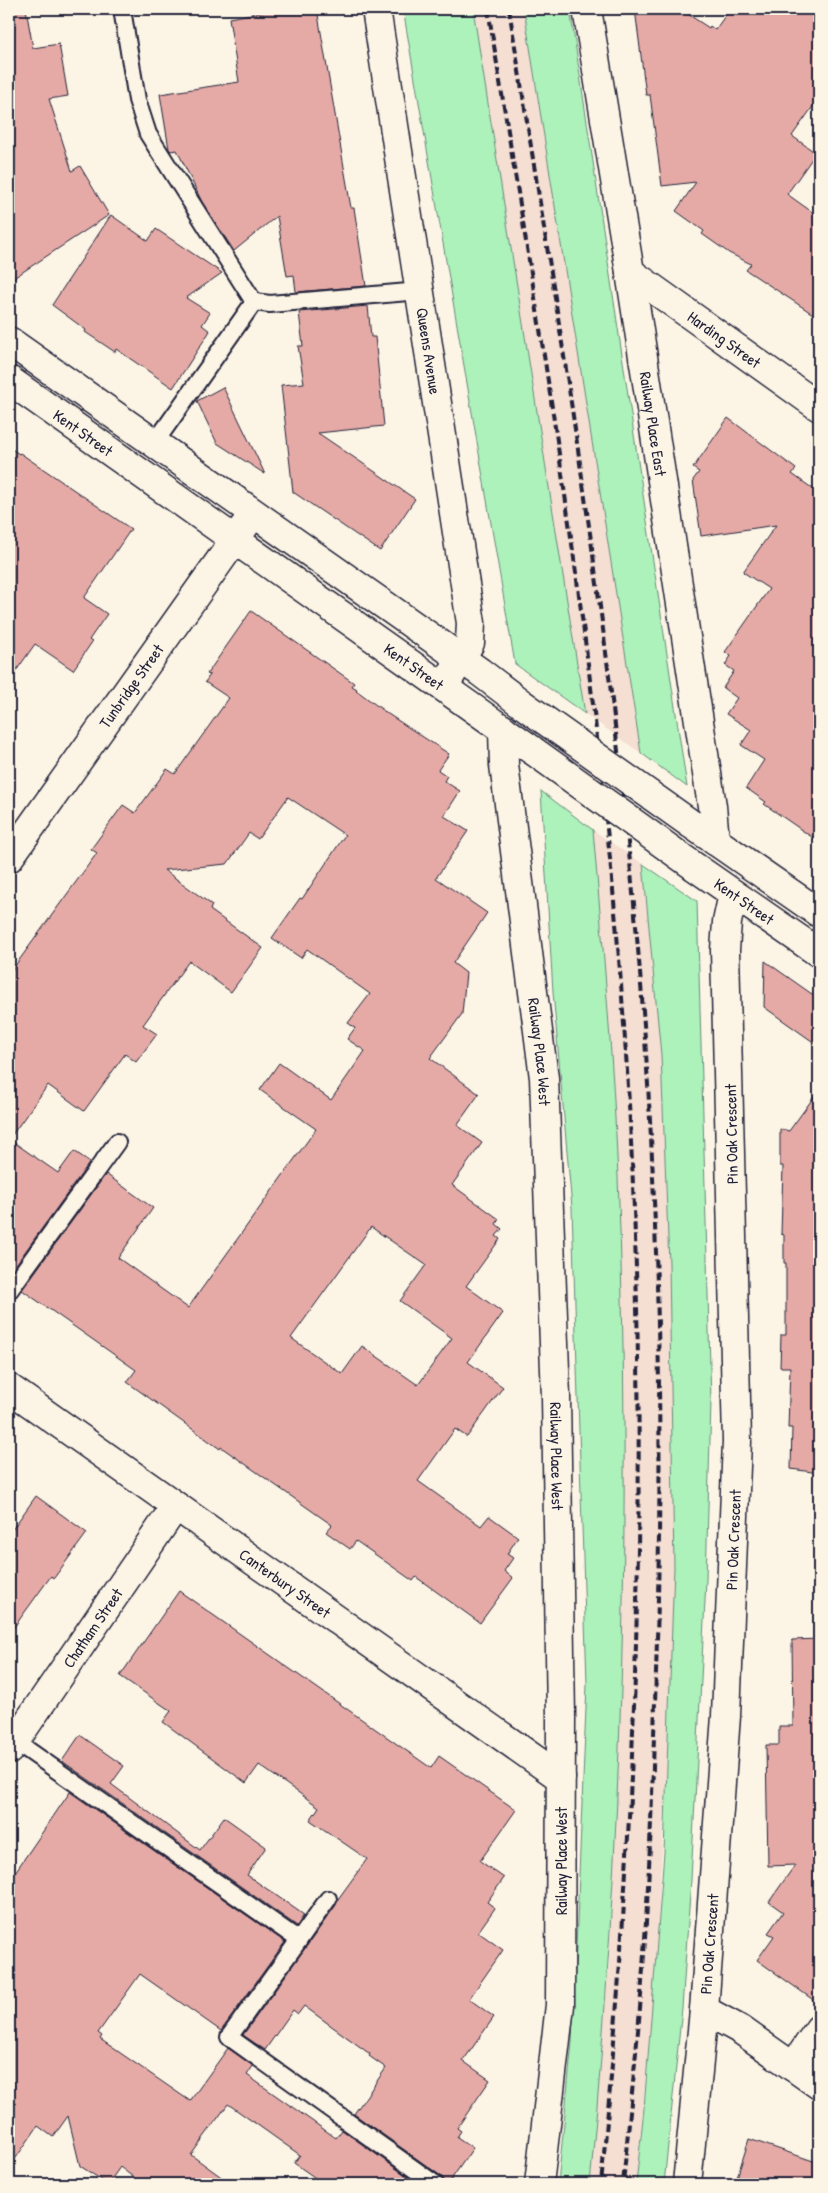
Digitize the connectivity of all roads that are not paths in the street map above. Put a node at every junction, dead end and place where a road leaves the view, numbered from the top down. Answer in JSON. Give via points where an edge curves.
{"nodes":[{"id":1,"x":122,"y":9,"type":"edge"},
{"id":2,"x":376,"y":9,"type":"edge"},
{"id":3,"x":587,"y":9,"type":"edge"},
{"id":4,"x":630,"y":272,"type":"junction"},
{"id":5,"x":420,"y":291,"type":"junction"},
{"id":6,"x":254,"y":302,"type":"junction"},
{"id":7,"x":9,"y":341,"type":"edge"},
{"id":8,"x":9,"y":380,"type":"edge"},
{"id":9,"x":819,"y":407,"type":"edge"},
{"id":10,"x":154,"y":444,"type":"junction"},
{"id":11,"x":253,"y":514,"type":"junction"},
{"id":12,"x":235,"y":539,"type":"junction"},
{"id":13,"x":461,"y":659,"type":"junction"},
{"id":14,"x":444,"y":687,"type":"junction"},
{"id":15,"x":503,"y":729,"type":"junction"},
{"id":16,"x":715,"y":841,"type":"junction"},
{"id":17,"x":9,"y":858,"type":"edge"},
{"id":18,"x":733,"y":894,"type":"junction"},
{"id":19,"x":819,"y":913,"type":"edge"},
{"id":20,"x":819,"y":952,"type":"edge"},
{"id":21,"x":117,"y":1142,"type":"dead end"},
{"id":22,"x":9,"y":1291,"type":"edge"},
{"id":23,"x":9,"y":1388,"type":"edge"},
{"id":24,"x":175,"y":1507,"type":"junction"},
{"id":25,"x":12,"y":1746,"type":"edge"},
{"id":26,"x":561,"y":1778,"type":"junction"},
{"id":27,"x":328,"y":1900,"type":"dead end"},
{"id":28,"x":299,"y":1940,"type":"junction"},
{"id":29,"x":704,"y":2010,"type":"junction"},
{"id":30,"x":819,"y":2029,"type":"edge"},
{"id":31,"x":793,"y":2067,"type":"junction"},
{"id":32,"x":819,"y":2085,"type":"edge"},
{"id":33,"x":434,"y":2184,"type":"edge"},
{"id":34,"x":539,"y":2184,"type":"edge"},
{"id":35,"x":687,"y":2184,"type":"edge"}],
"edges":[{"from":1,"to":6,"type":"lane","via":[[136,100],[148,134]]},
{"from":2,"to":5,"type":"street","name":"Queens Avenue"},
{"from":3,"to":4,"type":"street","name":"Railway Place East"},
{"from":4,"to":9,"type":"street","name":"Harding Street"},
{"from":4,"to":16,"type":"street","name":"Railway Place East"},
{"from":5,"to":6,"type":"lane","via":[[270,304]]},
{"from":5,"to":13,"type":"street","name":"Queens Avenue","via":[[470,623],[470,642]]},
{"from":6,"to":10,"type":"lane"},
{"from":7,"to":10,"type":"street","name":"Kent Street"},
{"from":8,"to":12,"type":"street","name":"Kent Street"},
{"from":10,"to":11,"type":"street","name":"Kent Street"},
{"from":11,"to":12,"type":"street","name":"Tunbridge Street"},
{"from":11,"to":13,"type":"street","name":"Kent Street"},
{"from":12,"to":14,"type":"street","name":"Kent Street"},
{"from":12,"to":17,"type":"street","name":"Tunbridge Street"},
{"from":13,"to":14,"type":"street","name":"Queens Avenue"},
{"from":13,"to":16,"type":"street","name":"Kent Street","bridge":true},
{"from":14,"to":15,"type":"street","name":"Kent Street"},
{"from":15,"to":18,"type":"street","name":"Kent Street","bridge":true},
{"from":15,"to":26,"type":"street","name":"Railway Place West","via":[[504,765],[544,1078],[556,1397]]},
{"from":16,"to":19,"type":"street","name":"Kent Street"},
{"from":18,"to":20,"type":"street","name":"Kent Street"},
{"from":18,"to":29,"type":"street","name":"Pin Oak Crescent","via":[[725,950],[737,1441],[726,1716]]},
{"from":21,"to":22,"type":"lane"},
{"from":23,"to":24,"type":"street","name":"Canterbury Street"},
{"from":24,"to":25,"type":"street","name":"Chatham Street"},
{"from":24,"to":26,"type":"street","name":"Canterbury Street"},
{"from":25,"to":28,"type":"lane"},
{"from":26,"to":34,"type":"street","name":"Railway Place West","via":[[560,2006]]},
{"from":27,"to":28,"type":"lane"},
{"from":28,"to":33,"type":"lane","via":[[229,2036]]},
{"from":29,"to":31,"type":"street","via":[[741,2030]]},
{"from":29,"to":35,"type":"street","name":"Pin Oak Crescent"},
{"from":30,"to":31,"type":"street"},
{"from":31,"to":32,"type":"street"}]}
